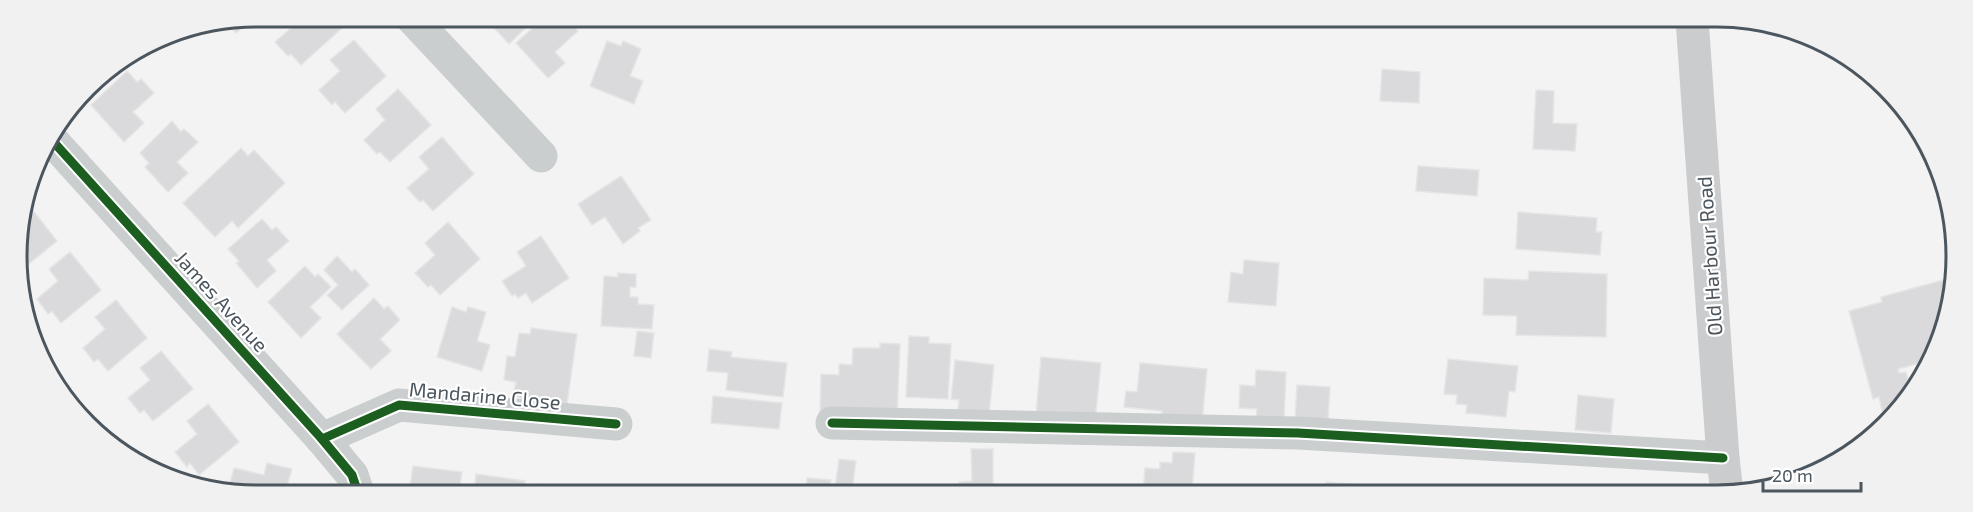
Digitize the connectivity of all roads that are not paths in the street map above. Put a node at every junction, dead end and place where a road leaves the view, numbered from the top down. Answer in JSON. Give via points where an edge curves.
{"nodes":[{"id":1,"x":422,"y":27,"type":"edge"},
{"id":2,"x":1693,"y":27,"type":"edge"},
{"id":3,"x":56,"y":145,"type":"edge"},
{"id":4,"x":541,"y":156,"type":"dead end"},
{"id":5,"x":832,"y":423,"type":"dead end"},
{"id":6,"x":616,"y":424,"type":"dead end"},
{"id":7,"x":322,"y":439,"type":"junction"},
{"id":8,"x":1723,"y":458,"type":"junction"},
{"id":9,"x":355,"y":485,"type":"edge"},
{"id":10,"x":1726,"y":485,"type":"edge"}],
"edges":[{"from":1,"to":4,"type":"street"},
{"from":2,"to":8,"type":"main road","name":"Old Harbour Road"},
{"from":3,"to":7,"type":"street","name":"James Avenue"},
{"from":5,"to":8,"type":"street","via":[[1298,433]]},
{"from":6,"to":7,"type":"street","name":"Mandarine Close","via":[[399,405]]},
{"from":7,"to":9,"type":"street","name":"James Avenue"},
{"from":8,"to":10,"type":"main road","name":"Old Harbour Road"}]}
